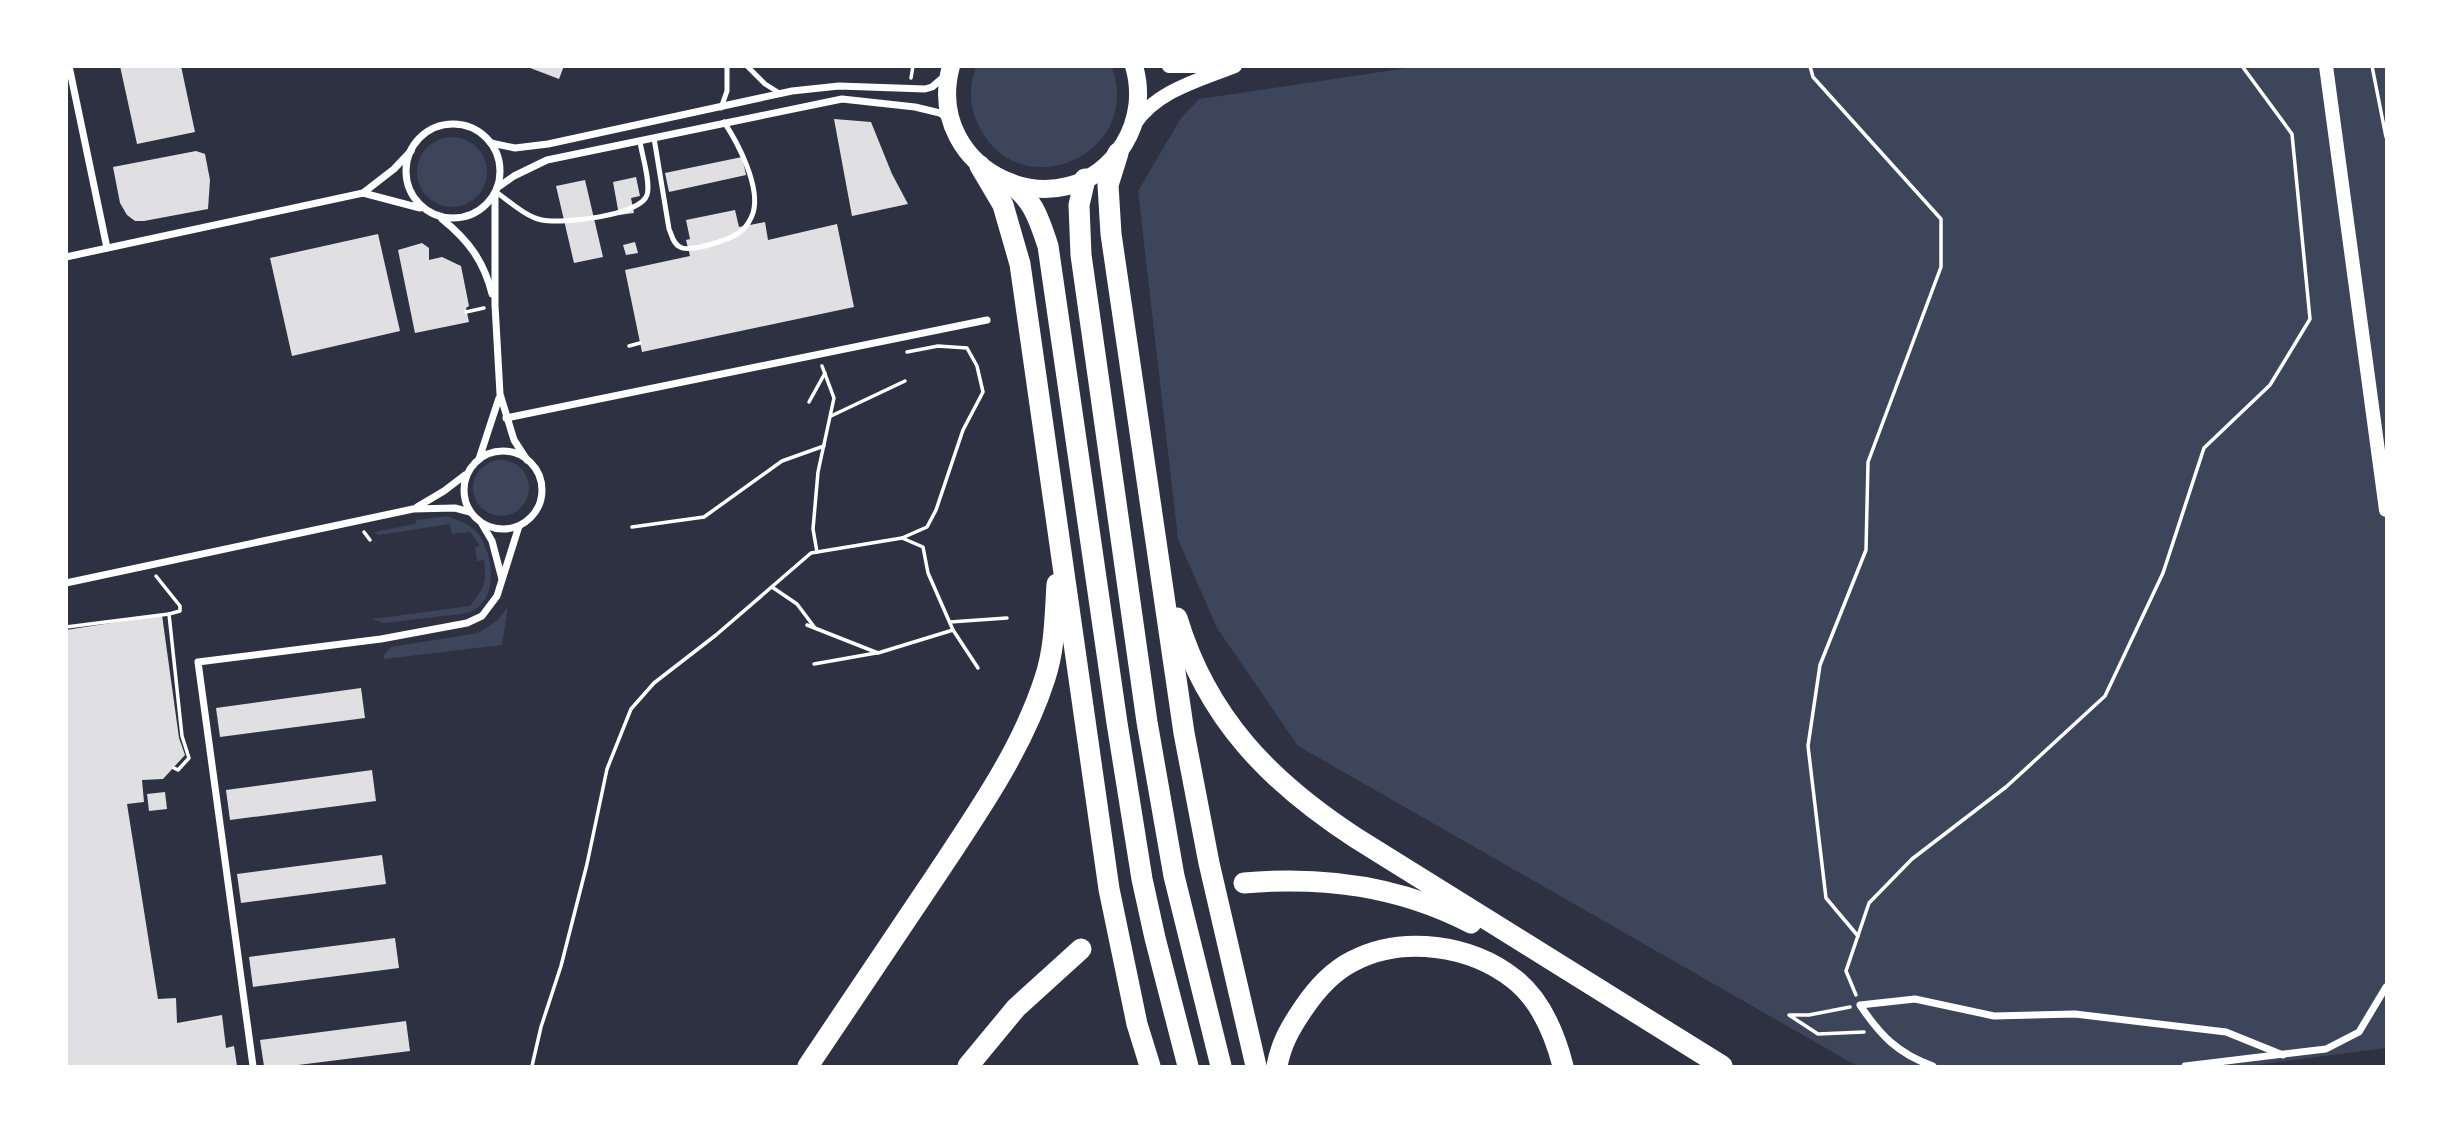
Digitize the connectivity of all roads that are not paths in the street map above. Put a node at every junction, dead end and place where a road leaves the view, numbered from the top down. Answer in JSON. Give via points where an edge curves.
{"nodes":[{"id":1,"x":69,"y":66,"type":"edge"},
{"id":2,"x":727,"y":66,"type":"edge"},
{"id":3,"x":747,"y":66,"type":"edge"},
{"id":4,"x":1134,"y":66,"type":"edge"},
{"id":5,"x":1169,"y":66,"type":"edge"},
{"id":6,"x":1208,"y":66,"type":"edge"},
{"id":7,"x":1236,"y":66,"type":"edge"},
{"id":8,"x":2326,"y":66,"type":"edge"},
{"id":9,"x":950,"y":68,"type":"edge"},
{"id":10,"x":781,"y":94,"type":"junction"},
{"id":11,"x":721,"y":108,"type":"junction"},
{"id":12,"x":951,"y":121,"type":"junction"},
{"id":13,"x":724,"y":122,"type":"junction"},
{"id":14,"x":1132,"y":129,"type":"junction"},
{"id":15,"x":654,"y":138,"type":"junction"},
{"id":16,"x":640,"y":142,"type":"junction"},
{"id":17,"x":491,"y":143,"type":"junction"},
{"id":18,"x":411,"y":151,"type":"junction"},
{"id":19,"x":1118,"y":153,"type":"junction"},
{"id":20,"x":980,"y":166,"type":"junction"},
{"id":21,"x":1085,"y":179,"type":"junction"},
{"id":22,"x":1009,"y":183,"type":"junction"},
{"id":23,"x":496,"y":191,"type":"junction"},
{"id":24,"x":363,"y":193,"type":"junction"},
{"id":25,"x":425,"y":209,"type":"junction"},
{"id":26,"x":439,"y":216,"type":"junction"},
{"id":27,"x":107,"y":248,"type":"junction"},
{"id":28,"x":66,"y":257,"type":"edge"},
{"id":29,"x":495,"y":305,"type":"junction"},
{"id":30,"x":987,"y":320,"type":"dead end"},
{"id":31,"x":500,"y":394,"type":"junction"},
{"id":32,"x":506,"y":418,"type":"junction"},
{"id":33,"x":479,"y":459,"type":"junction"},
{"id":34,"x":527,"y":460,"type":"junction"},
{"id":35,"x":467,"y":473,"type":"junction"},
{"id":36,"x":413,"y":509,"type":"junction"},
{"id":37,"x":2386,"y":510,"type":"edge"},
{"id":38,"x":470,"y":512,"type":"junction"},
{"id":39,"x":481,"y":523,"type":"junction"},
{"id":40,"x":519,"y":526,"type":"junction"},
{"id":41,"x":1153,"y":536,"type":"junction"},
{"id":42,"x":1059,"y":543,"type":"junction"},
{"id":43,"x":66,"y":583,"type":"edge"},
{"id":44,"x":502,"y":583,"type":"junction"},
{"id":45,"x":1244,"y":883,"type":"dead end"},
{"id":46,"x":1081,"y":949,"type":"dead end"},
{"id":47,"x":2386,"y":987,"type":"edge"},
{"id":48,"x":1620,"y":1004,"type":"junction"},
{"id":49,"x":2283,"y":1055,"type":"junction"},
{"id":50,"x":253,"y":1066,"type":"edge"},
{"id":51,"x":808,"y":1066,"type":"edge"},
{"id":52,"x":968,"y":1066,"type":"edge"},
{"id":53,"x":1150,"y":1066,"type":"edge"},
{"id":54,"x":1188,"y":1066,"type":"edge"},
{"id":55,"x":1221,"y":1066,"type":"edge"},
{"id":56,"x":1256,"y":1066,"type":"edge"},
{"id":57,"x":1277,"y":1066,"type":"edge"},
{"id":58,"x":1563,"y":1066,"type":"edge"},
{"id":59,"x":1722,"y":1066,"type":"edge"},
{"id":60,"x":1933,"y":1066,"type":"edge"},
{"id":61,"x":2185,"y":1066,"type":"edge"}],
"edges":[{"from":1,"to":27,"type":"street"},
{"from":2,"to":11,"type":"lane","via":[[727,92]]},
{"from":3,"to":10,"type":"lane"},
{"from":4,"to":14,"type":"main road","via":[[1138,102]]},
{"from":5,"to":6,"type":"main road"},
{"from":7,"to":14,"type":"main road","via":[[1163,97]]},
{"from":8,"to":37,"type":"main road"},
{"from":9,"to":10,"type":"street","via":[[937,84],[925,89],[839,86]]},
{"from":9,"to":12,"type":"main road","via":[[947,100]]},
{"from":10,"to":11,"type":"street"},
{"from":11,"to":17,"type":"street","via":[[548,144],[515,148]]},
{"from":12,"to":13,"type":"street","via":[[925,109],[842,99]]},
{"from":12,"to":20,"type":"main road","via":[[961,144]]},
{"from":13,"to":15,"type":"street"},
{"from":13,"to":15,"type":"lane","via":[[750,176],[753,214],[734,236],[688,249],[674,242],[669,229]]},
{"from":14,"to":19,"type":"main road"},
{"from":15,"to":16,"type":"street"},
{"from":16,"to":23,"type":"street","via":[[547,160]]},
{"from":16,"to":23,"type":"lane","via":[[649,188],[638,206],[600,218],[543,221]]},
{"from":17,"to":18,"type":"street","via":[[470,127],[444,125],[421,137]]},
{"from":17,"to":23,"type":"street","via":[[500,165]]},
{"from":18,"to":24,"type":"street"},
{"from":18,"to":25,"type":"street","via":[[407,183]]},
{"from":19,"to":21,"type":"main road"},
{"from":19,"to":41,"type":"highway","via":[[1108,185],[1111,234]]},
{"from":20,"to":22,"type":"main road"},
{"from":20,"to":42,"type":"highway","via":[[1003,205],[1020,264]]},
{"from":21,"to":22,"type":"main road","via":[[1050,189]]},
{"from":21,"to":55,"type":"highway","via":[[1078,217],[1081,255],[1147,722],[1174,876]]},
{"from":22,"to":54,"type":"highway","via":[[1029,199],[1048,246],[1140,866]]},
{"from":23,"to":26,"type":"street","via":[[483,208],[467,217]]},
{"from":23,"to":29,"type":"street"},
{"from":24,"to":25,"type":"street"},
{"from":24,"to":27,"type":"street"},
{"from":25,"to":26,"type":"street"},
{"from":26,"to":29,"type":"street","via":[[470,244],[488,278]]},
{"from":27,"to":28,"type":"street"},
{"from":29,"to":31,"type":"street"},
{"from":30,"to":32,"type":"street"},
{"from":31,"to":32,"type":"street"},
{"from":31,"to":33,"type":"street"},
{"from":32,"to":34,"type":"street"},
{"from":33,"to":34,"type":"street","via":[[498,451]]},
{"from":33,"to":35,"type":"street"},
{"from":34,"to":40,"type":"street","via":[[537,472],[541,495],[537,510]]},
{"from":35,"to":36,"type":"street"},
{"from":35,"to":38,"type":"street","via":[[464,493]]},
{"from":36,"to":38,"type":"street"},
{"from":36,"to":43,"type":"street"},
{"from":38,"to":39,"type":"street"},
{"from":39,"to":40,"type":"street","via":[[500,529]]},
{"from":39,"to":44,"type":"street","via":[[492,541]]},
{"from":40,"to":44,"type":"street"},
{"from":41,"to":48,"type":"highway","via":[[1190,656],[1227,724],[1253,756],[1320,815]]},
{"from":41,"to":56,"type":"highway","via":[[1209,863]]},
{"from":42,"to":51,"type":"highway","via":[[1055,630],[1046,677],[1028,722],[960,839]]},
{"from":42,"to":53,"type":"highway","via":[[1109,889]]},
{"from":44,"to":50,"type":"street","via":[[492,606],[467,623],[198,662]]},
{"from":45,"to":48,"type":"highway","via":[[1325,881],[1410,897],[1461,918]]},
{"from":46,"to":52,"type":"highway","via":[[1016,1007]]},
{"from":47,"to":49,"type":"street","via":[[2359,1032],[2326,1049]]},
{"from":48,"to":59,"type":"highway"},
{"from":49,"to":60,"type":"street","via":[[2226,1032],[2089,1015],[1994,1016],[1915,999],[1860,1005],[1897,1048]]},
{"from":49,"to":61,"type":"street"},
{"from":57,"to":58,"type":"highway","via":[[1287,1031],[1331,977],[1352,961],[1408,946],[1468,954],[1516,980],[1547,1021]]}]}
